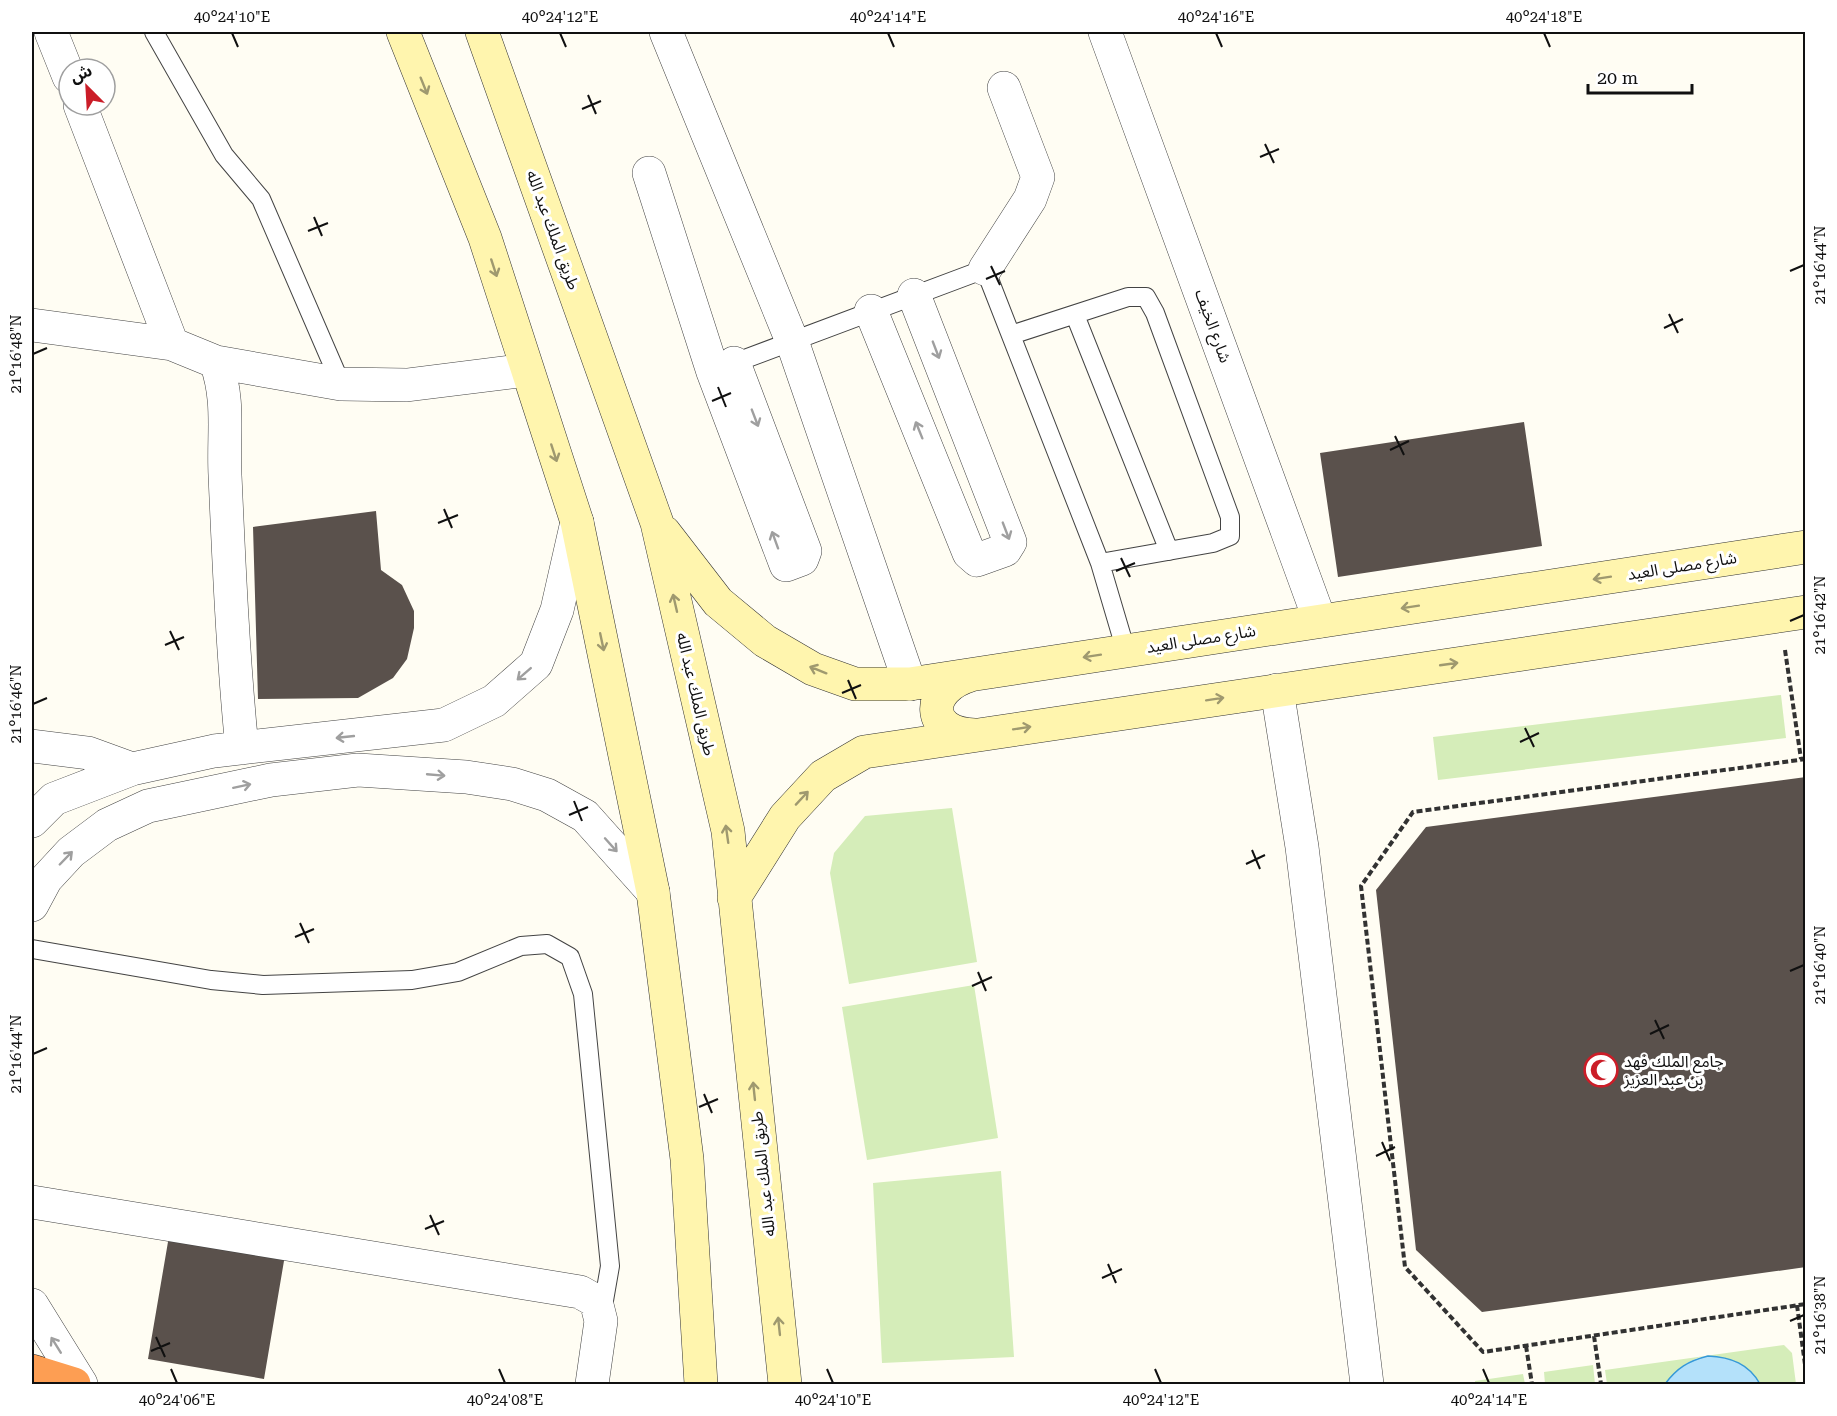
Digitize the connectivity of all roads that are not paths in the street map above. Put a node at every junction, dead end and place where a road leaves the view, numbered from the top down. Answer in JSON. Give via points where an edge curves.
{"nodes":[{"id":1,"x":51,"y":32,"type":"edge"},
{"id":2,"x":154,"y":32,"type":"edge"},
{"id":3,"x":403,"y":32,"type":"edge"},
{"id":4,"x":482,"y":32,"type":"edge"},
{"id":5,"x":666,"y":32,"type":"edge"},
{"id":6,"x":1105,"y":32,"type":"edge"},
{"id":7,"x":61,"y":57,"type":"edge"},
{"id":8,"x":1004,"y":88,"type":"dead end"},
{"id":9,"x":85,"y":117,"type":"edge"},
{"id":10,"x":649,"y":173,"type":"dead end"},
{"id":11,"x":985,"y":269,"type":"junction"},
{"id":12,"x":914,"y":295,"type":"junction"},
{"id":13,"x":871,"y":311,"type":"junction"},
{"id":14,"x":1075,"y":315,"type":"junction"},
{"id":15,"x":32,"y":325,"type":"edge"},
{"id":16,"x":1011,"y":335,"type":"junction"},
{"id":17,"x":792,"y":341,"type":"junction"},
{"id":18,"x":172,"y":344,"type":"junction"},
{"id":19,"x":216,"y":362,"type":"junction"},
{"id":20,"x":724,"y":367,"type":"junction"},
{"id":21,"x":527,"y":370,"type":"junction"},
{"id":22,"x":341,"y":384,"type":"junction"},
{"id":23,"x":577,"y":522,"type":"junction"},
{"id":24,"x":657,"y":523,"type":"junction"},
{"id":25,"x":1806,"y":547,"type":"edge"},
{"id":26,"x":1169,"y":551,"type":"junction"},
{"id":27,"x":1100,"y":563,"type":"junction"},
{"id":28,"x":1792,"y":614,"type":"edge"},
{"id":29,"x":1320,"y":621,"type":"junction"},
{"id":30,"x":1126,"y":651,"type":"junction"},
{"id":31,"x":978,"y":673,"type":"junction"},
{"id":32,"x":910,"y":684,"type":"junction"},
{"id":33,"x":1276,"y":690,"type":"junction"},
{"id":34,"x":980,"y":735,"type":"junction"},
{"id":35,"x":32,"y":746,"type":"edge"},
{"id":36,"x":242,"y":747,"type":"junction"},
{"id":37,"x":132,"y":770,"type":"junction"},
{"id":38,"x":32,"y":820,"type":"edge"},
{"id":39,"x":653,"y":892,"type":"junction"},
{"id":40,"x":734,"y":898,"type":"junction"},
{"id":41,"x":32,"y":905,"type":"edge"},
{"id":42,"x":32,"y":949,"type":"edge"},
{"id":43,"x":32,"y":1202,"type":"edge"},
{"id":44,"x":32,"y":1305,"type":"edge"},
{"id":45,"x":601,"y":1321,"type":"junction"},
{"id":46,"x":32,"y":1371,"type":"edge"},
{"id":47,"x":74,"y":1384,"type":"edge"},
{"id":48,"x":81,"y":1384,"type":"edge"},
{"id":49,"x":592,"y":1384,"type":"edge"},
{"id":50,"x":701,"y":1384,"type":"edge"},
{"id":51,"x":785,"y":1384,"type":"edge"},
{"id":52,"x":1367,"y":1384,"type":"edge"}],
"edges":[{"from":1,"to":7,"type":"street"},
{"from":2,"to":22,"type":"lane","via":[[224,155],[261,199]]},
{"from":3,"to":21,"type":"main road","one_way":true,"via":[[485,238]]},
{"from":4,"to":24,"type":"main road","name":"طريق الملك عبد الله"},
{"from":5,"to":17,"type":"street"},
{"from":6,"to":29,"type":"street","name":"شارع الخيف"},
{"from":8,"to":11,"type":"street","via":[[1038,177],[1030,199]]},
{"from":9,"to":18,"type":"street"},
{"from":10,"to":20,"type":"street"},
{"from":11,"to":12,"type":"lane"},
{"from":11,"to":16,"type":"lane"},
{"from":12,"to":13,"type":"lane"},
{"from":12,"to":13,"type":"street","one_way":true,"via":[[1010,542],[1005,550],[977,560],[969,553]]},
{"from":13,"to":17,"type":"lane"},
{"from":14,"to":16,"type":"lane"},
{"from":14,"to":26,"type":"lane"},
{"from":14,"to":26,"type":"lane","via":[[1128,297],[1146,297],[1155,313],[1230,517],[1230,536]]},
{"from":15,"to":18,"type":"street"},
{"from":16,"to":27,"type":"lane"},
{"from":17,"to":20,"type":"lane"},
{"from":17,"to":32,"type":"street"},
{"from":18,"to":19,"type":"street"},
{"from":19,"to":22,"type":"street"},
{"from":19,"to":36,"type":"street","via":[[225,387],[225,473]]},
{"from":20,"to":20,"type":"street","one_way":true,"via":[[805,551],[802,559],[786,565]]},
{"from":21,"to":22,"type":"street","via":[[407,385]]},
{"from":21,"to":23,"type":"main road","one_way":true},
{"from":23,"to":36,"type":"street","one_way":true,"via":[[557,610],[536,664],[494,700],[444,725]]},
{"from":23,"to":39,"type":"main road","one_way":true},
{"from":32,"to":24,"type":"main road","name":"شارع مصلى العيد","one_way":true,"via":[[855,684],[813,669],[765,641],[718,602]]},
{"from":40,"to":24,"type":"main road","name":"طريق الملك عبد الله","one_way":true,"via":[[728,831]]},
{"from":25,"to":29,"type":"main road","name":"شارع مصلى العيد","one_way":true},
{"from":26,"to":27,"type":"lane"},
{"from":27,"to":30,"type":"lane"},
{"from":33,"to":28,"type":"main road","one_way":true},
{"from":29,"to":30,"type":"main road","name":"شارع مصلى العيد"},
{"from":30,"to":31,"type":"main road","name":"شارع مصلى العيد","one_way":true},
{"from":31,"to":32,"type":"main road","name":"شارع مصلى العيد"},
{"from":31,"to":34,"type":"main road","via":[[950,683],[938,701],[938,712],[950,730],[960,735]]},
{"from":34,"to":33,"type":"main road","one_way":true},
{"from":33,"to":52,"type":"street","via":[[1302,847]]},
{"from":40,"to":34,"type":"main road","one_way":true,"via":[[785,816],[823,776],[864,752]]},
{"from":35,"to":37,"type":"street","via":[[88,753]]},
{"from":36,"to":37,"type":"street"},
{"from":37,"to":38,"type":"street","via":[[54,798]]},
{"from":41,"to":39,"type":"street","one_way":true,"via":[[46,879],[71,852],[107,825],[148,807],[271,780],[358,770],[466,777],[512,784],[547,795],[585,816]]},
{"from":39,"to":50,"type":"main road","via":[[687,1159]]},
{"from":51,"to":40,"type":"main road","name":"طريق الملك عبد الله","one_way":true},
{"from":42,"to":45,"type":"lane","via":[[263,986],[412,980],[458,972],[521,946],[547,944],[570,957],[583,994],[610,1266]]},
{"from":43,"to":45,"type":"street","via":[[580,1292],[596,1301]]},
{"from":48,"to":44,"type":"street","one_way":true},
{"from":45,"to":49,"type":"street"},
{"from":46,"to":47,"type":"highway"}]}
